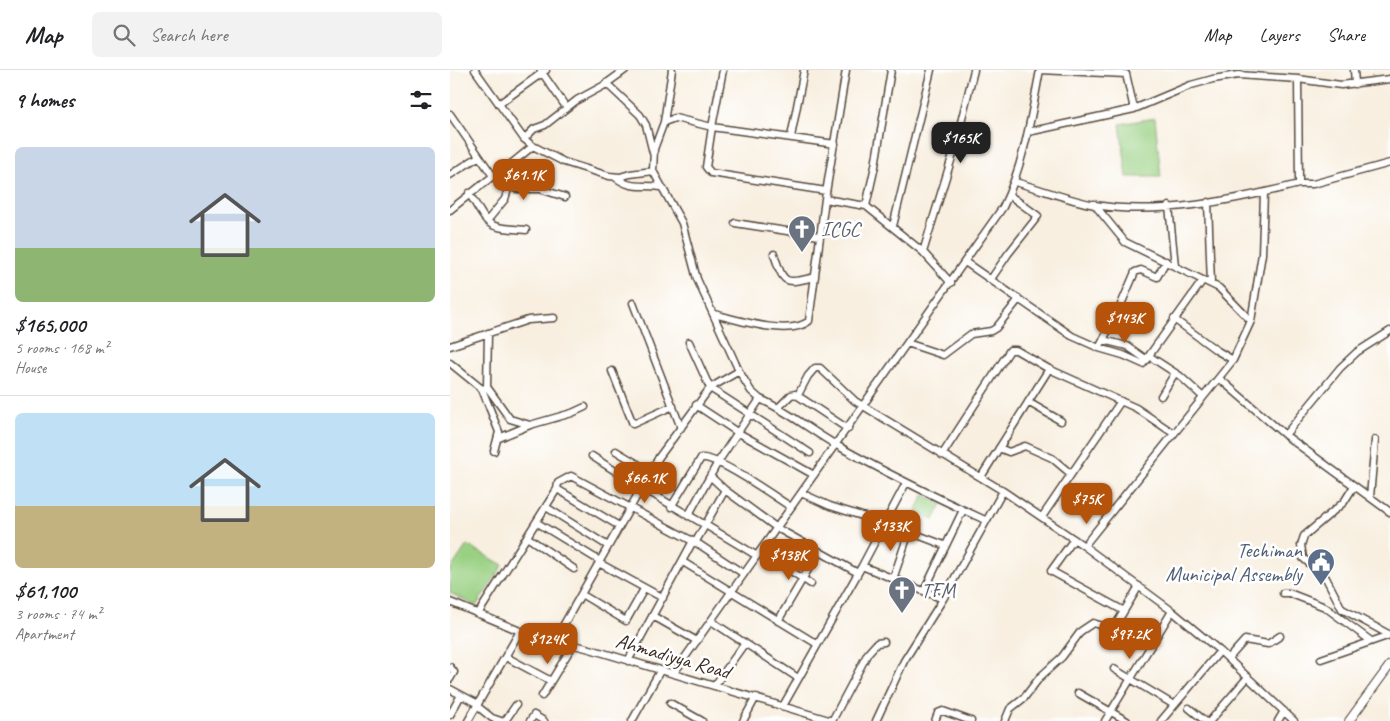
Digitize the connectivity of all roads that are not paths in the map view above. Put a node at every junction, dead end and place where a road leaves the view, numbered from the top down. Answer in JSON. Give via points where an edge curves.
{"nodes":[{"id":1,"x":475,"y":70,"type":"edge"},
{"id":2,"x":625,"y":70,"type":"edge"},
{"id":3,"x":672,"y":70,"type":"edge"},
{"id":4,"x":723,"y":70,"type":"edge"},
{"id":5,"x":804,"y":70,"type":"edge"},
{"id":6,"x":846,"y":70,"type":"edge"},
{"id":7,"x":891,"y":70,"type":"edge"},
{"id":8,"x":931,"y":70,"type":"edge"},
{"id":9,"x":974,"y":70,"type":"edge"},
{"id":10,"x":1040,"y":70,"type":"edge"},
{"id":11,"x":1303,"y":70,"type":"edge"},
{"id":12,"x":1354,"y":70,"type":"edge"},
{"id":13,"x":543,"y":71,"type":"edge"},
{"id":14,"x":1126,"y":72,"type":"edge"},
{"id":15,"x":1301,"y":79,"type":"junction"},
{"id":16,"x":1390,"y":79,"type":"edge"},
{"id":17,"x":606,"y":83,"type":"junction"},
{"id":18,"x":1355,"y":84,"type":"junction"},
{"id":19,"x":499,"y":104,"type":"junction"},
{"id":20,"x":566,"y":107,"type":"junction"},
{"id":21,"x":1134,"y":109,"type":"junction"},
{"id":22,"x":450,"y":114,"type":"edge"},
{"id":23,"x":664,"y":122,"type":"junction"},
{"id":24,"x":452,"y":123,"type":"edge"},
{"id":25,"x":712,"y":127,"type":"junction"},
{"id":26,"x":1028,"y":132,"type":"junction"},
{"id":27,"x":791,"y":137,"type":"junction"},
{"id":28,"x":524,"y":139,"type":"junction"},
{"id":29,"x":835,"y":144,"type":"junction"},
{"id":30,"x":533,"y":146,"type":"junction"},
{"id":31,"x":478,"y":157,"type":"junction"},
{"id":32,"x":655,"y":159,"type":"junction"},
{"id":33,"x":1390,"y":163,"type":"edge"},
{"id":34,"x":653,"y":171,"type":"junction"},
{"id":35,"x":501,"y":172,"type":"junction"},
{"id":36,"x":450,"y":175,"type":"edge"},
{"id":37,"x":493,"y":176,"type":"junction"},
{"id":38,"x":615,"y":177,"type":"junction"},
{"id":39,"x":1015,"y":182,"type":"junction"},
{"id":40,"x":510,"y":183,"type":"junction"},
{"id":41,"x":1298,"y":184,"type":"junction"},
{"id":42,"x":660,"y":188,"type":"junction"},
{"id":43,"x":826,"y":191,"type":"junction"},
{"id":44,"x":469,"y":193,"type":"junction"},
{"id":45,"x":1264,"y":193,"type":"junction"},
{"id":46,"x":1009,"y":195,"type":"junction"},
{"id":47,"x":565,"y":197,"type":"dead end"},
{"id":48,"x":825,"y":199,"type":"junction"},
{"id":49,"x":1208,"y":202,"type":"junction"},
{"id":50,"x":1094,"y":204,"type":"junction"},
{"id":51,"x":866,"y":206,"type":"junction"},
{"id":52,"x":1169,"y":206,"type":"junction"},
{"id":53,"x":450,"y":210,"type":"edge"},
{"id":54,"x":486,"y":221,"type":"junction"},
{"id":55,"x":735,"y":223,"type":"dead end"},
{"id":56,"x":893,"y":226,"type":"junction"},
{"id":57,"x":526,"y":230,"type":"dead end"},
{"id":58,"x":819,"y":236,"type":"junction"},
{"id":59,"x":923,"y":252,"type":"junction"},
{"id":60,"x":774,"y":254,"type":"dead end"},
{"id":61,"x":1166,"y":261,"type":"junction"},
{"id":62,"x":965,"y":262,"type":"junction"},
{"id":63,"x":1175,"y":266,"type":"junction"},
{"id":64,"x":815,"y":276,"type":"junction"},
{"id":65,"x":991,"y":279,"type":"junction"},
{"id":66,"x":1203,"y":280,"type":"junction"},
{"id":67,"x":951,"y":282,"type":"junction"},
{"id":68,"x":1211,"y":284,"type":"junction"},
{"id":69,"x":1019,"y":299,"type":"junction"},
{"id":70,"x":633,"y":303,"type":"dead end"},
{"id":71,"x":714,"y":314,"type":"junction"},
{"id":72,"x":554,"y":318,"type":"dead end"},
{"id":73,"x":1174,"y":319,"type":"junction"},
{"id":74,"x":1251,"y":321,"type":"junction"},
{"id":75,"x":1390,"y":331,"type":"edge"},
{"id":76,"x":488,"y":333,"type":"junction"},
{"id":77,"x":1103,"y":340,"type":"junction"},
{"id":78,"x":689,"y":342,"type":"dead end"},
{"id":79,"x":907,"y":343,"type":"junction"},
{"id":80,"x":450,"y":346,"type":"edge"},
{"id":81,"x":1098,"y":348,"type":"junction"},
{"id":82,"x":1148,"y":358,"type":"junction"},
{"id":83,"x":1233,"y":360,"type":"junction"},
{"id":84,"x":450,"y":362,"type":"edge"},
{"id":85,"x":1049,"y":369,"type":"junction"},
{"id":86,"x":612,"y":371,"type":"dead end"},
{"id":87,"x":739,"y":371,"type":"junction"},
{"id":88,"x":1175,"y":373,"type":"junction"},
{"id":89,"x":1220,"y":378,"type":"junction"},
{"id":90,"x":485,"y":388,"type":"junction"},
{"id":91,"x":710,"y":388,"type":"junction"},
{"id":92,"x":798,"y":395,"type":"junction"},
{"id":93,"x":1161,"y":396,"type":"dead end"},
{"id":94,"x":1203,"y":397,"type":"junction"},
{"id":95,"x":760,"y":399,"type":"junction"},
{"id":96,"x":1121,"y":401,"type":"junction"},
{"id":97,"x":1028,"y":402,"type":"junction"},
{"id":98,"x":696,"y":405,"type":"junction"},
{"id":99,"x":865,"y":405,"type":"junction"},
{"id":100,"x":672,"y":406,"type":"junction"},
{"id":101,"x":585,"y":407,"type":"dead end"},
{"id":102,"x":779,"y":407,"type":"junction"},
{"id":103,"x":749,"y":414,"type":"junction"},
{"id":104,"x":1061,"y":421,"type":"dead end"},
{"id":105,"x":530,"y":424,"type":"junction"},
{"id":106,"x":680,"y":428,"type":"junction"},
{"id":107,"x":848,"y":429,"type":"junction"},
{"id":108,"x":737,"y":432,"type":"junction"},
{"id":109,"x":1173,"y":433,"type":"junction"},
{"id":110,"x":1285,"y":436,"type":"junction"},
{"id":111,"x":499,"y":438,"type":"junction"},
{"id":112,"x":1375,"y":440,"type":"dead end"},
{"id":113,"x":836,"y":445,"type":"junction"},
{"id":114,"x":999,"y":448,"type":"junction"},
{"id":115,"x":494,"y":451,"type":"dead end"},
{"id":116,"x":616,"y":451,"type":"dead end"},
{"id":117,"x":810,"y":453,"type":"dead end"},
{"id":118,"x":942,"y":455,"type":"junction"},
{"id":119,"x":592,"y":456,"type":"dead end"},
{"id":120,"x":718,"y":462,"type":"junction"},
{"id":121,"x":651,"y":472,"type":"junction"},
{"id":122,"x":1071,"y":474,"type":"junction"},
{"id":123,"x":814,"y":475,"type":"junction"},
{"id":124,"x":711,"y":477,"type":"junction"},
{"id":125,"x":981,"y":477,"type":"junction"},
{"id":126,"x":906,"y":483,"type":"junction"},
{"id":127,"x":1354,"y":486,"type":"junction"},
{"id":128,"x":641,"y":489,"type":"junction"},
{"id":129,"x":557,"y":490,"type":"junction"},
{"id":130,"x":725,"y":490,"type":"junction"},
{"id":131,"x":1003,"y":491,"type":"junction"},
{"id":132,"x":801,"y":492,"type":"junction"},
{"id":133,"x":1370,"y":497,"type":"junction"},
{"id":134,"x":546,"y":507,"type":"junction"},
{"id":135,"x":671,"y":507,"type":"junction"},
{"id":136,"x":791,"y":507,"type":"junction"},
{"id":137,"x":630,"y":508,"type":"junction"},
{"id":138,"x":963,"y":510,"type":"junction"},
{"id":139,"x":1390,"y":512,"type":"edge"},
{"id":140,"x":688,"y":516,"type":"junction"},
{"id":141,"x":1042,"y":517,"type":"junction"},
{"id":142,"x":985,"y":520,"type":"junction"},
{"id":143,"x":536,"y":522,"type":"junction"},
{"id":144,"x":884,"y":524,"type":"junction"},
{"id":145,"x":705,"y":525,"type":"junction"},
{"id":146,"x":619,"y":526,"type":"junction"},
{"id":147,"x":777,"y":528,"type":"junction"},
{"id":148,"x":909,"y":532,"type":"junction"},
{"id":149,"x":527,"y":538,"type":"junction"},
{"id":150,"x":1074,"y":539,"type":"junction"},
{"id":151,"x":694,"y":542,"type":"junction"},
{"id":152,"x":944,"y":545,"type":"junction"},
{"id":153,"x":608,"y":546,"type":"junction"},
{"id":154,"x":1084,"y":546,"type":"junction"},
{"id":155,"x":819,"y":551,"type":"junction"},
{"id":156,"x":759,"y":553,"type":"junction"},
{"id":157,"x":599,"y":562,"type":"junction"},
{"id":158,"x":683,"y":562,"type":"junction"},
{"id":159,"x":862,"y":566,"type":"junction"},
{"id":160,"x":574,"y":569,"type":"dead end"},
{"id":161,"x":858,"y":573,"type":"junction"},
{"id":162,"x":744,"y":574,"type":"junction"},
{"id":163,"x":803,"y":578,"type":"junction"},
{"id":164,"x":893,"y":579,"type":"junction"},
{"id":165,"x":811,"y":584,"type":"dead end"},
{"id":166,"x":1139,"y":586,"type":"junction"},
{"id":167,"x":644,"y":589,"type":"junction"},
{"id":168,"x":732,"y":590,"type":"junction"},
{"id":169,"x":924,"y":591,"type":"junction"},
{"id":170,"x":1283,"y":593,"type":"dead end"},
{"id":171,"x":581,"y":594,"type":"junction"},
{"id":172,"x":663,"y":598,"type":"junction"},
{"id":173,"x":943,"y":599,"type":"junction"},
{"id":174,"x":450,"y":602,"type":"edge"},
{"id":175,"x":1124,"y":611,"type":"junction"},
{"id":176,"x":1172,"y":611,"type":"junction"},
{"id":177,"x":478,"y":614,"type":"junction"},
{"id":178,"x":653,"y":616,"type":"junction"},
{"id":179,"x":711,"y":621,"type":"junction"},
{"id":180,"x":778,"y":621,"type":"junction"},
{"id":181,"x":1115,"y":626,"type":"dead end"},
{"id":182,"x":1106,"y":627,"type":"dead end"},
{"id":183,"x":520,"y":632,"type":"junction"},
{"id":184,"x":1390,"y":635,"type":"edge"},
{"id":185,"x":1280,"y":636,"type":"dead end"},
{"id":186,"x":555,"y":640,"type":"junction"},
{"id":187,"x":697,"y":641,"type":"junction"},
{"id":188,"x":1371,"y":641,"type":"junction"},
{"id":189,"x":884,"y":642,"type":"dead end"},
{"id":190,"x":745,"y":643,"type":"junction"},
{"id":191,"x":573,"y":644,"type":"junction"},
{"id":192,"x":818,"y":644,"type":"junction"},
{"id":193,"x":1220,"y":651,"type":"junction"},
{"id":194,"x":506,"y":657,"type":"junction"},
{"id":195,"x":1228,"y":658,"type":"junction"},
{"id":196,"x":1321,"y":659,"type":"dead end"},
{"id":197,"x":628,"y":661,"type":"junction"},
{"id":198,"x":450,"y":667,"type":"edge"},
{"id":199,"x":1389,"y":668,"type":"edge"},
{"id":200,"x":1114,"y":669,"type":"dead end"},
{"id":201,"x":660,"y":671,"type":"junction"},
{"id":202,"x":674,"y":673,"type":"junction"},
{"id":203,"x":1248,"y":677,"type":"junction"},
{"id":204,"x":798,"y":678,"type":"junction"},
{"id":205,"x":450,"y":679,"type":"edge"},
{"id":206,"x":1131,"y":679,"type":"junction"},
{"id":207,"x":551,"y":681,"type":"junction"},
{"id":208,"x":715,"y":685,"type":"junction"},
{"id":209,"x":450,"y":689,"type":"edge"},
{"id":210,"x":1078,"y":693,"type":"dead end"},
{"id":211,"x":461,"y":695,"type":"junction"},
{"id":212,"x":542,"y":696,"type":"dead end"},
{"id":213,"x":756,"y":697,"type":"junction"},
{"id":214,"x":670,"y":703,"type":"dead end"},
{"id":215,"x":478,"y":705,"type":"junction"},
{"id":216,"x":516,"y":705,"type":"dead end"},
{"id":217,"x":1174,"y":705,"type":"junction"},
{"id":218,"x":783,"y":706,"type":"junction"},
{"id":219,"x":1189,"y":708,"type":"dead end"},
{"id":220,"x":1284,"y":711,"type":"junction"},
{"id":221,"x":1111,"y":712,"type":"junction"},
{"id":222,"x":450,"y":715,"type":"edge"},
{"id":223,"x":694,"y":719,"type":"edge"},
{"id":224,"x":468,"y":721,"type":"edge"},
{"id":225,"x":503,"y":721,"type":"edge"},
{"id":226,"x":530,"y":721,"type":"edge"},
{"id":227,"x":544,"y":721,"type":"edge"},
{"id":228,"x":632,"y":721,"type":"edge"},
{"id":229,"x":702,"y":721,"type":"edge"},
{"id":230,"x":743,"y":721,"type":"edge"},
{"id":231,"x":832,"y":721,"type":"edge"},
{"id":232,"x":876,"y":721,"type":"edge"},
{"id":233,"x":935,"y":721,"type":"edge"},
{"id":234,"x":971,"y":721,"type":"edge"},
{"id":235,"x":1004,"y":721,"type":"edge"},
{"id":236,"x":1105,"y":721,"type":"edge"},
{"id":237,"x":1127,"y":721,"type":"edge"},
{"id":238,"x":1161,"y":721,"type":"edge"},
{"id":239,"x":1205,"y":721,"type":"edge"},
{"id":240,"x":1210,"y":721,"type":"edge"},
{"id":241,"x":1278,"y":721,"type":"edge"},
{"id":242,"x":1294,"y":721,"type":"edge"},
{"id":243,"x":1349,"y":721,"type":"edge"}],
"edges":[{"from":1,"to":19,"type":"street"},
{"from":2,"to":17,"type":"street"},
{"from":3,"to":23,"type":"street"},
{"from":4,"to":25,"type":"street"},
{"from":5,"to":27,"type":"street"},
{"from":6,"to":29,"type":"street"},
{"from":7,"to":51,"type":"street"},
{"from":8,"to":56,"type":"street"},
{"from":9,"to":59,"type":"street"},
{"from":10,"to":14,"type":"street"},
{"from":10,"to":26,"type":"street"},
{"from":11,"to":15,"type":"street"},
{"from":12,"to":18,"type":"street"},
{"from":13,"to":19,"type":"street"},
{"from":13,"to":20,"type":"street"},
{"from":14,"to":21,"type":"street"},
{"from":15,"to":18,"type":"street","via":[[1341,86]]},
{"from":15,"to":21,"type":"street","via":[[1267,75],[1229,76],[1191,85]]},
{"from":15,"to":41,"type":"street"},
{"from":16,"to":18,"type":"street"},
{"from":17,"to":20,"type":"street"},
{"from":17,"to":32,"type":"street","via":[[644,122]]},
{"from":19,"to":28,"type":"street"},
{"from":20,"to":28,"type":"street","via":[[545,125],[534,128]]},
{"from":21,"to":26,"type":"street"},
{"from":22,"to":24,"type":"street"},
{"from":23,"to":25,"type":"street","via":[[675,118]]},
{"from":23,"to":32,"type":"street","via":[[654,149]]},
{"from":24,"to":31,"type":"street"},
{"from":25,"to":27,"type":"street"},
{"from":25,"to":43,"type":"street","via":[[706,167],[711,173]]},
{"from":26,"to":39,"type":"street"},
{"from":27,"to":29,"type":"street"},
{"from":28,"to":30,"type":"street"},
{"from":29,"to":43,"type":"street"},
{"from":30,"to":35,"type":"street"},
{"from":30,"to":38,"type":"street","via":[[564,162]]},
{"from":31,"to":36,"type":"street"},
{"from":31,"to":37,"type":"street"},
{"from":32,"to":34,"type":"street"},
{"from":33,"to":41,"type":"street","via":[[1313,184]]},
{"from":34,"to":38,"type":"street"},
{"from":34,"to":42,"type":"street"},
{"from":35,"to":37,"type":"street"},
{"from":35,"to":40,"type":"street"},
{"from":37,"to":44,"type":"street"},
{"from":38,"to":42,"type":"street","via":[[630,187]]},
{"from":39,"to":46,"type":"street"},
{"from":39,"to":50,"type":"street"},
{"from":40,"to":47,"type":"street","via":[[516,189],[540,189]]},
{"from":40,"to":54,"type":"street","via":[[505,199]]},
{"from":41,"to":45,"type":"street"},
{"from":42,"to":71,"type":"street","via":[[684,229],[697,279]]},
{"from":43,"to":48,"type":"street"},
{"from":44,"to":53,"type":"street"},
{"from":44,"to":54,"type":"street"},
{"from":45,"to":49,"type":"street"},
{"from":45,"to":74,"type":"street","via":[[1262,254]]},
{"from":46,"to":62,"type":"street"},
{"from":46,"to":65,"type":"street","via":[[1038,216]]},
{"from":48,"to":51,"type":"street"},
{"from":48,"to":58,"type":"street"},
{"from":49,"to":52,"type":"street"},
{"from":49,"to":68,"type":"street"},
{"from":50,"to":52,"type":"street","via":[[1126,208]]},
{"from":50,"to":61,"type":"street","via":[[1125,242]]},
{"from":51,"to":56,"type":"street"},
{"from":52,"to":63,"type":"street"},
{"from":54,"to":57,"type":"street","via":[[496,228]]},
{"from":55,"to":58,"type":"street"},
{"from":56,"to":59,"type":"street"},
{"from":58,"to":64,"type":"street"},
{"from":59,"to":67,"type":"street"},
{"from":60,"to":64,"type":"street","via":[[786,281]]},
{"from":61,"to":63,"type":"street"},
{"from":61,"to":77,"type":"street","via":[[1157,277],[1141,270],[1135,272]]},
{"from":62,"to":65,"type":"street"},
{"from":62,"to":67,"type":"street"},
{"from":63,"to":66,"type":"street"},
{"from":64,"to":71,"type":"street","via":[[808,321],[801,327],[788,328]]},
{"from":65,"to":69,"type":"street"},
{"from":66,"to":68,"type":"street"},
{"from":66,"to":73,"type":"street"},
{"from":67,"to":79,"type":"street"},
{"from":68,"to":74,"type":"street","via":[[1225,293]]},
{"from":69,"to":79,"type":"street","via":[[991,332],[971,334],[943,356]]},
{"from":69,"to":81,"type":"street","via":[[1072,336]]},
{"from":70,"to":100,"type":"street"},
{"from":71,"to":87,"type":"street"},
{"from":72,"to":76,"type":"street","via":[[535,318]]},
{"from":73,"to":82,"type":"street"},
{"from":73,"to":83,"type":"street"},
{"from":74,"to":83,"type":"street"},
{"from":75,"to":110,"type":"street","via":[[1357,352],[1340,368]]},
{"from":76,"to":80,"type":"street"},
{"from":76,"to":90,"type":"street"},
{"from":77,"to":81,"type":"street"},
{"from":77,"to":82,"type":"street","via":[[1128,346]]},
{"from":78,"to":91,"type":"street"},
{"from":79,"to":99,"type":"street"},
{"from":81,"to":82,"type":"street","via":[[1143,364]]},
{"from":82,"to":88,"type":"street"},
{"from":83,"to":89,"type":"street"},
{"from":84,"to":90,"type":"street"},
{"from":85,"to":96,"type":"street"},
{"from":85,"to":97,"type":"street"},
{"from":85,"to":118,"type":"street","via":[[1016,350],[1010,350]]},
{"from":86,"to":100,"type":"street","via":[[633,424]]},
{"from":87,"to":91,"type":"street"},
{"from":87,"to":95,"type":"street"},
{"from":88,"to":93,"type":"street"},
{"from":88,"to":94,"type":"street"},
{"from":89,"to":94,"type":"street"},
{"from":89,"to":110,"type":"street"},
{"from":90,"to":105,"type":"street","via":[[510,419]]},
{"from":90,"to":111,"type":"street"},
{"from":91,"to":98,"type":"street"},
{"from":91,"to":103,"type":"street"},
{"from":92,"to":99,"type":"street","via":[[808,376],[818,367],[852,398]]},
{"from":92,"to":102,"type":"street","via":[[790,395]]},
{"from":92,"to":107,"type":"street"},
{"from":94,"to":109,"type":"street"},
{"from":95,"to":102,"type":"street"},
{"from":95,"to":103,"type":"street"},
{"from":96,"to":109,"type":"street"},
{"from":96,"to":122,"type":"street"},
{"from":97,"to":104,"type":"street"},
{"from":97,"to":114,"type":"street"},
{"from":98,"to":106,"type":"street"},
{"from":98,"to":108,"type":"street"},
{"from":99,"to":107,"type":"street"},
{"from":99,"to":118,"type":"street"},
{"from":100,"to":106,"type":"street"},
{"from":101,"to":105,"type":"street"},
{"from":102,"to":113,"type":"street"},
{"from":103,"to":108,"type":"street"},
{"from":103,"to":117,"type":"street"},
{"from":105,"to":111,"type":"street"},
{"from":106,"to":121,"type":"street"},
{"from":107,"to":113,"type":"street"},
{"from":108,"to":120,"type":"street"},
{"from":108,"to":123,"type":"street"},
{"from":109,"to":154,"type":"street"},
{"from":110,"to":127,"type":"street"},
{"from":111,"to":115,"type":"street"},
{"from":112,"to":133,"type":"street"},
{"from":113,"to":123,"type":"street"},
{"from":113,"to":126,"type":"street"},
{"from":114,"to":122,"type":"street","via":[[1009,452],[1026,446],[1052,458]]},
{"from":114,"to":125,"type":"street"},
{"from":116,"to":121,"type":"street"},
{"from":118,"to":125,"type":"street"},
{"from":119,"to":128,"type":"street"},
{"from":120,"to":124,"type":"street"},
{"from":120,"to":135,"type":"street","via":[[701,458]]},
{"from":120,"to":136,"type":"street"},
{"from":121,"to":128,"type":"street"},
{"from":122,"to":141,"type":"street"},
{"from":123,"to":132,"type":"street"},
{"from":124,"to":130,"type":"street"},
{"from":124,"to":140,"type":"street"},
{"from":125,"to":131,"type":"street"},
{"from":126,"to":138,"type":"street"},
{"from":126,"to":144,"type":"street"},
{"from":127,"to":133,"type":"street"},
{"from":127,"to":184,"type":"street","via":[[1344,502],[1304,536],[1302,558],[1326,578],[1342,609]]},
{"from":128,"to":135,"type":"street"},
{"from":128,"to":137,"type":"street"},
{"from":129,"to":134,"type":"street"},
{"from":129,"to":137,"type":"street","via":[[560,480],[571,476]]},
{"from":129,"to":146,"type":"street"},
{"from":130,"to":145,"type":"street"},
{"from":130,"to":147,"type":"street"},
{"from":131,"to":141,"type":"street"},
{"from":131,"to":142,"type":"street"},
{"from":132,"to":136,"type":"street"},
{"from":132,"to":144,"type":"street","via":[[830,506]]},
{"from":133,"to":139,"type":"street"},
{"from":134,"to":143,"type":"street"},
{"from":134,"to":153,"type":"street"},
{"from":135,"to":140,"type":"street"},
{"from":136,"to":147,"type":"street"},
{"from":137,"to":146,"type":"street"},
{"from":137,"to":151,"type":"street"},
{"from":138,"to":142,"type":"street"},
{"from":138,"to":152,"type":"street"},
{"from":140,"to":145,"type":"street"},
{"from":141,"to":150,"type":"street"},
{"from":142,"to":173,"type":"street"},
{"from":143,"to":149,"type":"street"},
{"from":143,"to":157,"type":"street"},
{"from":144,"to":148,"type":"street"},
{"from":144,"to":159,"type":"street"},
{"from":145,"to":151,"type":"street"},
{"from":145,"to":156,"type":"street"},
{"from":146,"to":153,"type":"street"},
{"from":147,"to":155,"type":"street"},
{"from":147,"to":156,"type":"street"},
{"from":148,"to":152,"type":"street"},
{"from":148,"to":164,"type":"street"},
{"from":149,"to":160,"type":"street"},
{"from":149,"to":177,"type":"street"},
{"from":150,"to":154,"type":"street"},
{"from":150,"to":175,"type":"street","via":[[1052,571]]},
{"from":151,"to":158,"type":"street"},
{"from":151,"to":162,"type":"street"},
{"from":152,"to":169,"type":"street"},
{"from":153,"to":157,"type":"street"},
{"from":154,"to":166,"type":"street"},
{"from":155,"to":161,"type":"street"},
{"from":155,"to":163,"type":"street"},
{"from":156,"to":162,"type":"street"},
{"from":156,"to":163,"type":"street"},
{"from":157,"to":167,"type":"street"},
{"from":157,"to":171,"type":"street"},
{"from":158,"to":168,"type":"street"},
{"from":158,"to":172,"type":"street"},
{"from":159,"to":161,"type":"street"},
{"from":159,"to":164,"type":"street"},
{"from":161,"to":192,"type":"street"},
{"from":162,"to":168,"type":"street"},
{"from":163,"to":165,"type":"street"},
{"from":163,"to":180,"type":"street"},
{"from":164,"to":169,"type":"street"},
{"from":166,"to":175,"type":"street"},
{"from":166,"to":176,"type":"street"},
{"from":167,"to":171,"type":"street","via":[[626,621]]},
{"from":167,"to":172,"type":"street"},
{"from":168,"to":179,"type":"street"},
{"from":168,"to":180,"type":"street"},
{"from":169,"to":173,"type":"street"},
{"from":170,"to":188,"type":"street","via":[[1289,592],[1325,607]]},
{"from":171,"to":186,"type":"street"},
{"from":172,"to":178,"type":"street"},
{"from":173,"to":232,"type":"street","via":[[904,661]]},
{"from":174,"to":177,"type":"street","name":"Ahmadiyya Road"},
{"from":175,"to":181,"type":"street"},
{"from":176,"to":193,"type":"street"},
{"from":176,"to":206,"type":"street"},
{"from":177,"to":183,"type":"street","name":"Ahmadiyya Road"},
{"from":178,"to":187,"type":"street"},
{"from":178,"to":197,"type":"street"},
{"from":179,"to":187,"type":"street"},
{"from":179,"to":190,"type":"street"},
{"from":180,"to":192,"type":"street"},
{"from":182,"to":235,"type":"street","via":[[1093,623],[1081,631],[1062,657],[1010,709]]},
{"from":183,"to":186,"type":"street","name":"Ahmadiyya Road"},
{"from":183,"to":194,"type":"street"},
{"from":184,"to":188,"type":"street"},
{"from":185,"to":195,"type":"street","via":[[1268,644],[1245,640]]},
{"from":186,"to":191,"type":"street","name":"Ahmadiyya Road"},
{"from":187,"to":202,"type":"street"},
{"from":188,"to":196,"type":"street"},
{"from":189,"to":231,"type":"street","via":[[873,646],[868,653]]},
{"from":190,"to":204,"type":"street"},
{"from":190,"to":208,"type":"street"},
{"from":191,"to":197,"type":"street","name":"Ahmadiyya Road"},
{"from":191,"to":207,"type":"street"},
{"from":192,"to":204,"type":"street"},
{"from":193,"to":195,"type":"street"},
{"from":193,"to":217,"type":"street"},
{"from":194,"to":207,"type":"street"},
{"from":194,"to":215,"type":"street"},
{"from":195,"to":203,"type":"street"},
{"from":197,"to":201,"type":"street","name":"Ahmadiyya Road"},
{"from":198,"to":205,"type":"street","via":[[454,672]]},
{"from":199,"to":243,"type":"main road"},
{"from":200,"to":206,"type":"street"},
{"from":201,"to":202,"type":"street","name":"Ahmadiyya Road"},
{"from":201,"to":228,"type":"street"},
{"from":202,"to":208,"type":"street","name":"Ahmadiyya Road"},
{"from":203,"to":220,"type":"street"},
{"from":203,"to":240,"type":"street"},
{"from":204,"to":218,"type":"street"},
{"from":206,"to":217,"type":"street"},
{"from":206,"to":221,"type":"street"},
{"from":207,"to":212,"type":"street"},
{"from":208,"to":213,"type":"street","name":"Ahmadiyya Road"},
{"from":209,"to":211,"type":"street"},
{"from":210,"to":221,"type":"street"},
{"from":211,"to":215,"type":"street"},
{"from":211,"to":222,"type":"street"},
{"from":213,"to":218,"type":"street","name":"Ahmadiyya Road"},
{"from":213,"to":230,"type":"street"},
{"from":214,"to":223,"type":"street"},
{"from":215,"to":224,"type":"street"},
{"from":215,"to":225,"type":"street","via":[[492,718]]},
{"from":216,"to":225,"type":"street"},
{"from":217,"to":238,"type":"street"},
{"from":218,"to":231,"type":"street","name":"Ahmadiyya Road"},
{"from":219,"to":239,"type":"street"},
{"from":220,"to":241,"type":"street"},
{"from":220,"to":242,"type":"street"},
{"from":221,"to":236,"type":"street"},
{"from":221,"to":237,"type":"street"},
{"from":223,"to":229,"type":"street"},
{"from":226,"to":227,"type":"street","via":[[534,715]]},
{"from":233,"to":234,"type":"street","via":[[943,711]]}]}
